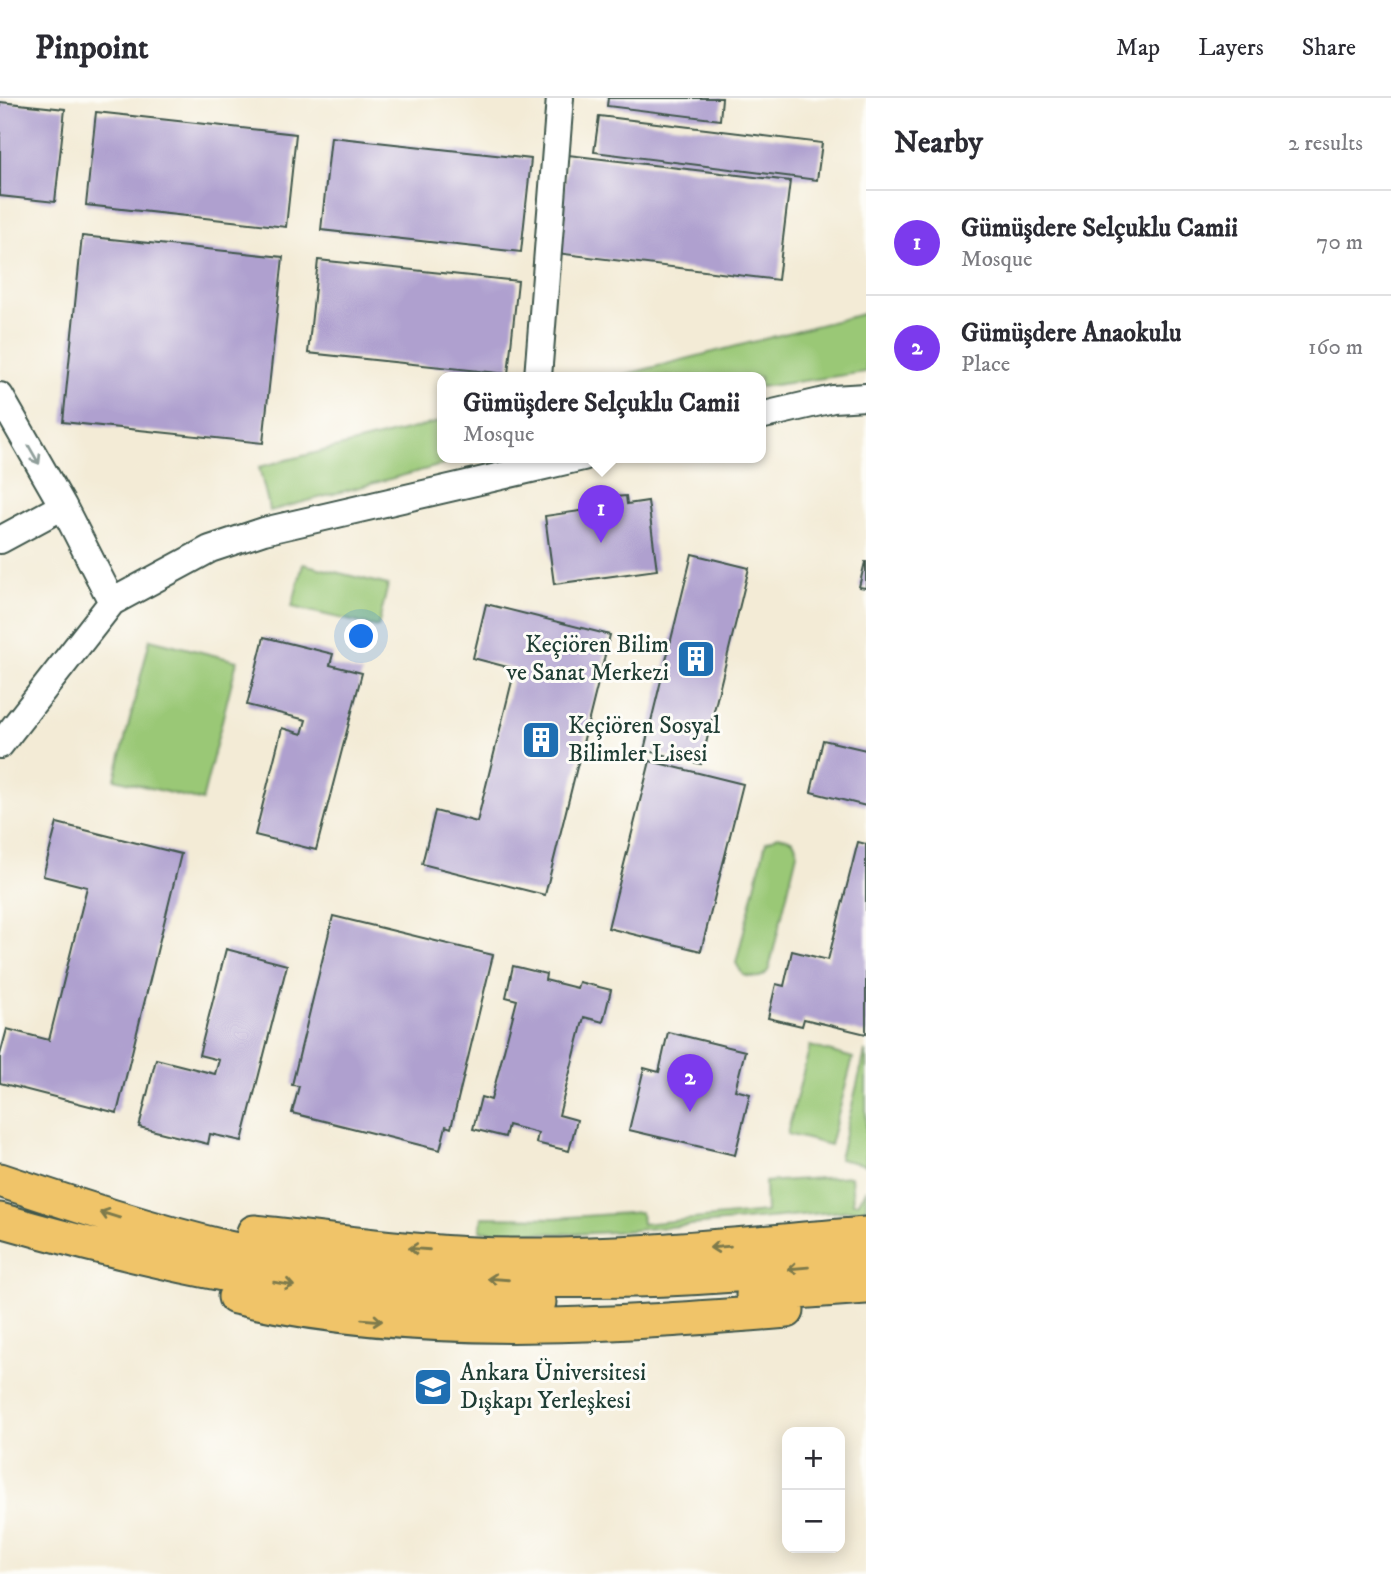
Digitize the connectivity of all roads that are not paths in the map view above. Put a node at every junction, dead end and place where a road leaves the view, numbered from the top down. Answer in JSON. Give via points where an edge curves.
{"nodes":[{"id":1,"x":559,"y":98,"type":"edge"},
{"id":2,"x":538,"y":372,"type":"edge"},
{"id":3,"x":0,"y":396,"type":"edge"},
{"id":4,"x":866,"y":397,"type":"edge"},
{"id":5,"x":766,"y":415,"type":"edge"},
{"id":6,"x":558,"y":463,"type":"edge"},
{"id":7,"x":63,"y":506,"type":"junction"},
{"id":8,"x":0,"y":540,"type":"edge"},
{"id":9,"x":112,"y":602,"type":"junction"},
{"id":10,"x":4,"y":732,"type":"edge"},
{"id":11,"x":0,"y":1180,"type":"edge"},
{"id":12,"x":0,"y":1220,"type":"edge"},
{"id":13,"x":866,"y":1234,"type":"edge"},
{"id":14,"x":172,"y":1248,"type":"junction"},
{"id":15,"x":866,"y":1263,"type":"edge"},
{"id":16,"x":866,"y":1287,"type":"edge"},
{"id":17,"x":866,"y":1305,"type":"edge"}],
"edges":[{"from":1,"to":2,"type":"street"},
{"from":3,"to":7,"type":"street","one_way":true},
{"from":4,"to":5,"type":"street","via":[[833,399]]},
{"from":6,"to":9,"type":"street","via":[[210,548]]},
{"from":7,"to":8,"type":"street"},
{"from":7,"to":9,"type":"street"},
{"from":9,"to":10,"type":"street"},
{"from":14,"to":11,"type":"main road","one_way":true},
{"from":12,"to":14,"type":"main road","via":[[67,1239]]},
{"from":13,"to":14,"type":"main road","one_way":true,"via":[[656,1252],[518,1255],[206,1227]]},
{"from":15,"to":14,"type":"main road","one_way":true,"via":[[678,1278],[526,1281],[388,1272],[228,1248]]},
{"from":14,"to":16,"type":"main road","one_way":true,"via":[[320,1290],[484,1303],[621,1301]]},
{"from":14,"to":17,"type":"main road","one_way":true,"via":[[196,1284],[232,1297],[356,1319],[488,1326]]}]}
